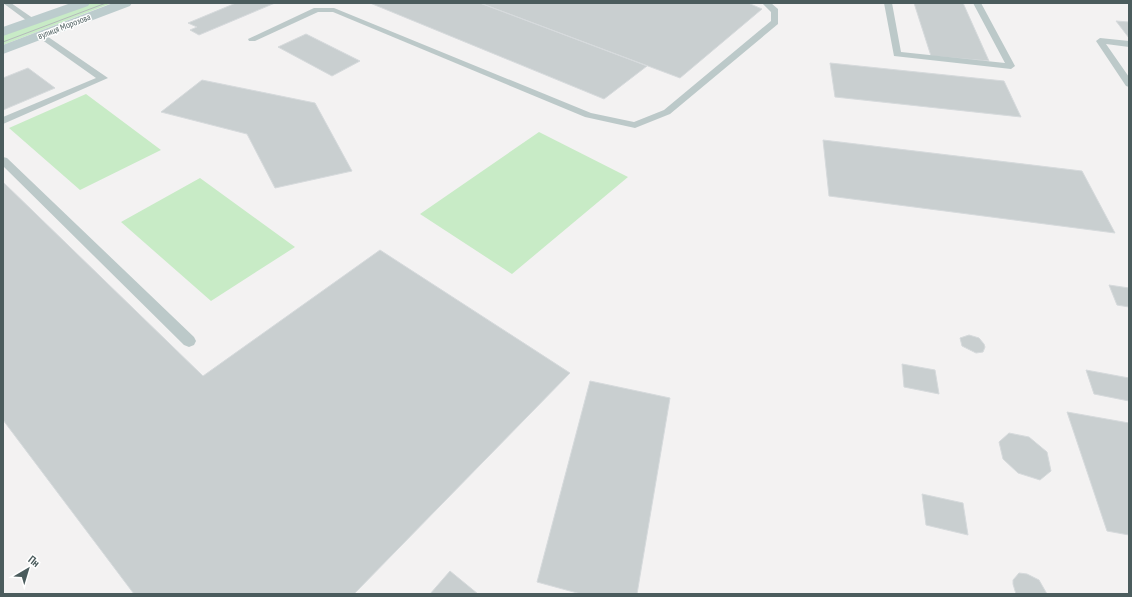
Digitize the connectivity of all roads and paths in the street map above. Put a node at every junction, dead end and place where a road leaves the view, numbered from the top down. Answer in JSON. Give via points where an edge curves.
{"nodes":[{"id":1,"x":6,"y":3,"type":"edge"},
{"id":2,"x":82,"y":3,"type":"edge"},
{"id":3,"x":125,"y":3,"type":"edge"},
{"id":4,"x":766,"y":3,"type":"edge"},
{"id":5,"x":888,"y":3,"type":"edge"},
{"id":6,"x":977,"y":3,"type":"edge"},
{"id":7,"x":33,"y":21,"type":"junction"},
{"id":8,"x":3,"y":32,"type":"edge"},
{"id":9,"x":41,"y":35,"type":"junction"},
{"id":10,"x":252,"y":39,"type":"dead end"},
{"id":11,"x":1129,"y":44,"type":"edge"},
{"id":12,"x":3,"y":50,"type":"edge"},
{"id":13,"x":1129,"y":84,"type":"edge"},
{"id":14,"x":3,"y":120,"type":"edge"},
{"id":15,"x":3,"y":160,"type":"edge"},
{"id":16,"x":189,"y":341,"type":"dead end"}],
"edges":[{"from":1,"to":7,"type":"lane"},
{"from":2,"to":7,"type":"main road","name":"вулиця Морозова"},
{"from":3,"to":9,"type":"main road","name":"вулиця Морозова"},
{"from":4,"to":10,"type":"lane","via":[[775,11],[775,22],[667,112],[634,125],[588,115],[334,10],[317,10]]},
{"from":5,"to":6,"type":"lane","via":[[897,54],[1012,66]]},
{"from":7,"to":8,"type":"main road","name":"вулиця Морозова"},
{"from":9,"to":12,"type":"main road","name":"вулиця Морозова"},
{"from":9,"to":14,"type":"lane","via":[[103,78]]},
{"from":11,"to":13,"type":"lane","via":[[1100,41]]},
{"from":15,"to":16,"type":"lane"}]}
